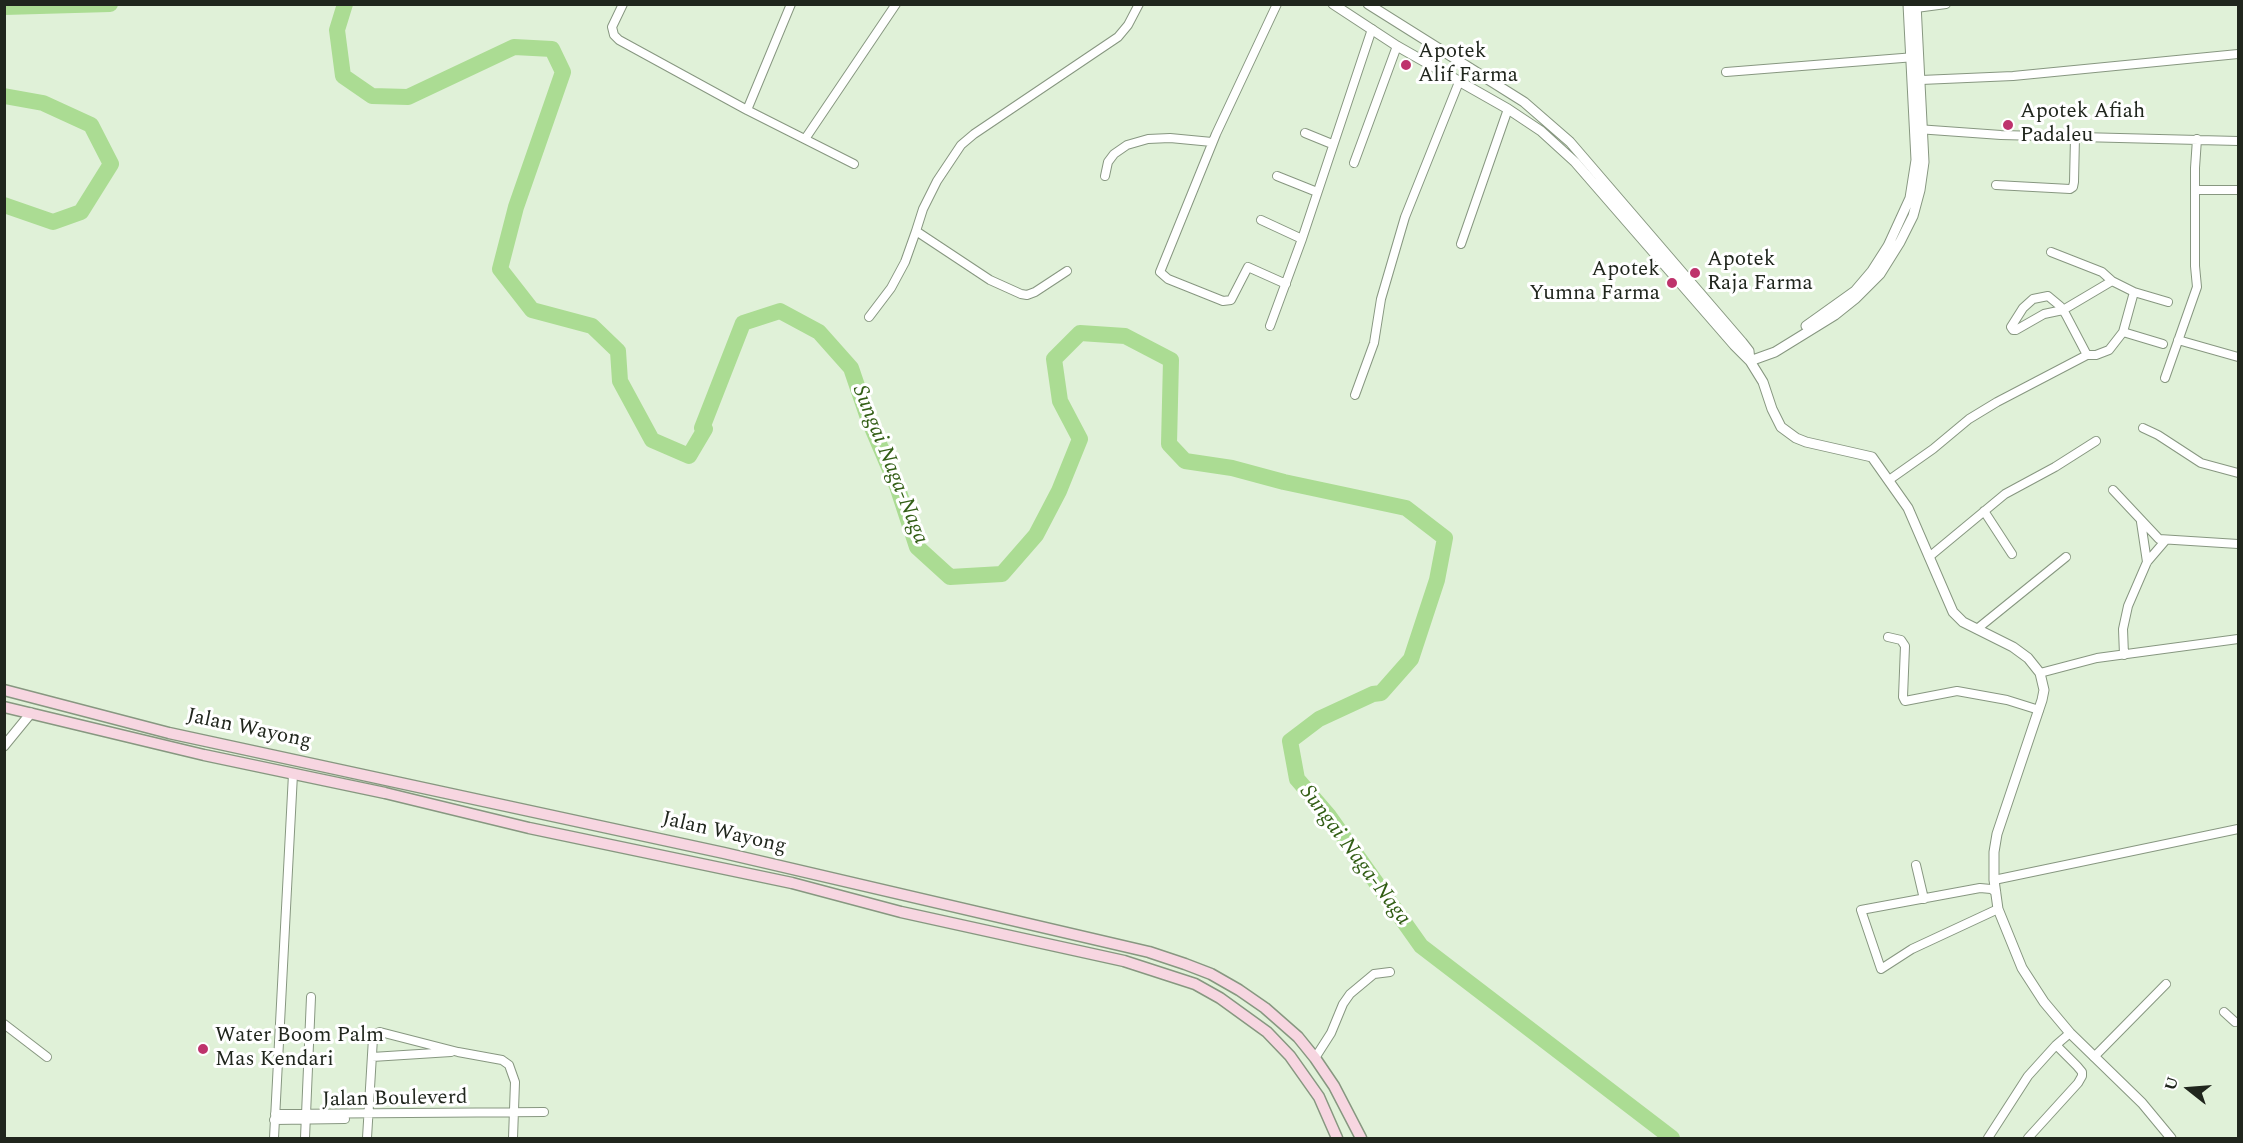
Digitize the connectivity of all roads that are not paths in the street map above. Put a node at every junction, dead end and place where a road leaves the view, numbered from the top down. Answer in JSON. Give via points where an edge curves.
{"nodes":[{"id":1,"x":623,"y":4,"type":"edge"},
{"id":2,"x":791,"y":4,"type":"edge"},
{"id":3,"x":896,"y":4,"type":"edge"},
{"id":4,"x":1139,"y":4,"type":"edge"},
{"id":5,"x":1277,"y":4,"type":"edge"},
{"id":6,"x":1333,"y":4,"type":"edge"},
{"id":7,"x":1368,"y":4,"type":"edge"},
{"id":8,"x":1946,"y":4,"type":"edge"},
{"id":9,"x":1914,"y":6,"type":"edge"},
{"id":10,"x":1372,"y":29,"type":"junction"},
{"id":11,"x":1397,"y":46,"type":"junction"},
{"id":12,"x":2238,"y":54,"type":"edge"},
{"id":13,"x":1915,"y":57,"type":"junction"},
{"id":14,"x":1726,"y":72,"type":"dead end"},
{"id":15,"x":1921,"y":80,"type":"junction"},
{"id":16,"x":1459,"y":82,"type":"junction"},
{"id":17,"x":747,"y":110,"type":"junction"},
{"id":18,"x":1508,"y":110,"type":"junction"},
{"id":19,"x":1919,"y":129,"type":"junction"},
{"id":20,"x":1305,"y":133,"type":"dead end"},
{"id":21,"x":2075,"y":138,"type":"junction"},
{"id":22,"x":805,"y":139,"type":"junction"},
{"id":23,"x":2197,"y":139,"type":"junction"},
{"id":24,"x":2238,"y":141,"type":"edge"},
{"id":25,"x":1212,"y":142,"type":"junction"},
{"id":26,"x":1332,"y":144,"type":"junction"},
{"id":27,"x":1354,"y":163,"type":"dead end"},
{"id":28,"x":854,"y":164,"type":"dead end"},
{"id":29,"x":1105,"y":176,"type":"dead end"},
{"id":30,"x":1277,"y":176,"type":"dead end"},
{"id":31,"x":1996,"y":185,"type":"dead end"},
{"id":32,"x":2196,"y":190,"type":"junction"},
{"id":33,"x":2238,"y":190,"type":"edge"},
{"id":34,"x":1317,"y":192,"type":"junction"},
{"id":35,"x":1261,"y":220,"type":"dead end"},
{"id":36,"x":916,"y":231,"type":"junction"},
{"id":37,"x":1302,"y":239,"type":"junction"},
{"id":38,"x":1461,"y":244,"type":"dead end"},
{"id":39,"x":2051,"y":252,"type":"dead end"},
{"id":40,"x":1067,"y":271,"type":"dead end"},
{"id":41,"x":2112,"y":281,"type":"junction"},
{"id":42,"x":1286,"y":284,"type":"junction"},
{"id":43,"x":2134,"y":292,"type":"junction"},
{"id":44,"x":2168,"y":302,"type":"dead end"},
{"id":45,"x":2063,"y":310,"type":"junction"},
{"id":46,"x":869,"y":317,"type":"dead end"},
{"id":47,"x":1270,"y":326,"type":"dead end"},
{"id":48,"x":2122,"y":333,"type":"junction"},
{"id":49,"x":2178,"y":340,"type":"junction"},
{"id":50,"x":2163,"y":344,"type":"dead end"},
{"id":51,"x":2087,"y":354,"type":"junction"},
{"id":52,"x":2238,"y":357,"type":"edge"},
{"id":53,"x":1750,"y":361,"type":"junction"},
{"id":54,"x":2164,"y":378,"type":"dead end"},
{"id":55,"x":1355,"y":395,"type":"dead end"},
{"id":56,"x":2143,"y":428,"type":"dead end"},
{"id":57,"x":2096,"y":441,"type":"dead end"},
{"id":58,"x":2238,"y":473,"type":"edge"},
{"id":59,"x":1889,"y":480,"type":"junction"},
{"id":60,"x":2113,"y":490,"type":"dead end"},
{"id":61,"x":1984,"y":511,"type":"junction"},
{"id":62,"x":2140,"y":521,"type":"junction"},
{"id":63,"x":2165,"y":541,"type":"junction"},
{"id":64,"x":2238,"y":544,"type":"edge"},
{"id":65,"x":2012,"y":554,"type":"dead end"},
{"id":66,"x":1929,"y":557,"type":"junction"},
{"id":67,"x":2066,"y":557,"type":"dead end"},
{"id":68,"x":2147,"y":562,"type":"junction"},
{"id":69,"x":1977,"y":629,"type":"junction"},
{"id":70,"x":1888,"y":637,"type":"dead end"},
{"id":71,"x":2238,"y":639,"type":"edge"},
{"id":72,"x":2124,"y":654,"type":"junction"},
{"id":73,"x":2040,"y":673,"type":"junction"},
{"id":74,"x":4,"y":690,"type":"edge"},
{"id":75,"x":4,"y":707,"type":"edge"},
{"id":76,"x":2039,"y":710,"type":"junction"},
{"id":77,"x":31,"y":713,"type":"junction"},
{"id":78,"x":4,"y":746,"type":"edge"},
{"id":79,"x":293,"y":774,"type":"junction"},
{"id":80,"x":2238,"y":829,"type":"edge"},
{"id":81,"x":1916,"y":865,"type":"dead end"},
{"id":82,"x":1994,"y":880,"type":"junction"},
{"id":83,"x":1996,"y":892,"type":"junction"},
{"id":84,"x":1924,"y":899,"type":"junction"},
{"id":85,"x":1998,"y":909,"type":"junction"},
{"id":86,"x":1390,"y":972,"type":"dead end"},
{"id":87,"x":2166,"y":984,"type":"dead end"},
{"id":88,"x":311,"y":997,"type":"dead end"},
{"id":89,"x":2224,"y":1012,"type":"dead end"},
{"id":90,"x":2237,"y":1022,"type":"edge"},
{"id":91,"x":4,"y":1024,"type":"edge"},
{"id":92,"x":2070,"y":1033,"type":"junction"},
{"id":93,"x":2056,"y":1045,"type":"junction"},
{"id":94,"x":458,"y":1052,"type":"junction"},
{"id":95,"x":47,"y":1057,"type":"dead end"},
{"id":96,"x":2094,"y":1057,"type":"junction"},
{"id":97,"x":372,"y":1058,"type":"junction"},
{"id":98,"x":1315,"y":1058,"type":"junction"},
{"id":99,"x":544,"y":1112,"type":"dead end"},
{"id":100,"x":515,"y":1114,"type":"junction"},
{"id":101,"x":306,"y":1116,"type":"junction"},
{"id":102,"x":368,"y":1116,"type":"junction"},
{"id":103,"x":275,"y":1117,"type":"junction"},
{"id":104,"x":274,"y":1138,"type":"edge"},
{"id":105,"x":305,"y":1138,"type":"edge"},
{"id":106,"x":367,"y":1138,"type":"edge"},
{"id":107,"x":513,"y":1138,"type":"edge"},
{"id":108,"x":1337,"y":1138,"type":"edge"},
{"id":109,"x":1361,"y":1138,"type":"edge"},
{"id":110,"x":1988,"y":1138,"type":"edge"},
{"id":111,"x":2028,"y":1138,"type":"edge"},
{"id":112,"x":2171,"y":1138,"type":"edge"}],
"edges":[{"from":1,"to":17,"type":"street","via":[[612,27],[619,40]]},
{"from":2,"to":17,"type":"street"},
{"from":3,"to":22,"type":"street"},
{"from":4,"to":36,"type":"street","via":[[1118,37],[961,146],[937,181]]},
{"from":5,"to":25,"type":"street"},
{"from":6,"to":10,"type":"street"},
{"from":7,"to":53,"type":"street","via":[[1524,102],[1570,142],[1742,342]]},
{"from":8,"to":9,"type":"street"},
{"from":9,"to":13,"type":"street"},
{"from":10,"to":11,"type":"street"},
{"from":10,"to":26,"type":"street"},
{"from":11,"to":16,"type":"street"},
{"from":11,"to":27,"type":"street"},
{"from":12,"to":15,"type":"street","via":[[2013,76]]},
{"from":13,"to":14,"type":"street"},
{"from":13,"to":15,"type":"street"},
{"from":13,"to":19,"type":"street"},
{"from":15,"to":19,"type":"street"},
{"from":16,"to":18,"type":"street"},
{"from":16,"to":55,"type":"street","via":[[1405,217],[1381,299],[1374,343]]},
{"from":17,"to":22,"type":"street"},
{"from":18,"to":38,"type":"street"},
{"from":18,"to":53,"type":"street","via":[[1541,131],[1575,162]]},
{"from":19,"to":21,"type":"street"},
{"from":19,"to":53,"type":"street","via":[[1910,198],[1872,271],[1855,291]]},
{"from":20,"to":26,"type":"street"},
{"from":21,"to":23,"type":"street"},
{"from":21,"to":31,"type":"street","via":[[2074,182],[2070,189]]},
{"from":22,"to":28,"type":"street"},
{"from":23,"to":24,"type":"street"},
{"from":23,"to":32,"type":"street"},
{"from":25,"to":29,"type":"street","via":[[1170,138],[1127,145],[1108,162]]},
{"from":25,"to":42,"type":"street","via":[[1161,272],[1168,279],[1223,301],[1231,300],[1248,267]]},
{"from":26,"to":34,"type":"street"},
{"from":30,"to":34,"type":"street"},
{"from":32,"to":33,"type":"street"},
{"from":32,"to":49,"type":"street","via":[[2197,287]]},
{"from":34,"to":37,"type":"street"},
{"from":35,"to":37,"type":"street"},
{"from":36,"to":40,"type":"street","via":[[990,280],[1027,296]]},
{"from":36,"to":46,"type":"street","via":[[891,288]]},
{"from":37,"to":42,"type":"street"},
{"from":39,"to":41,"type":"street","via":[[2102,272]]},
{"from":41,"to":43,"type":"street"},
{"from":41,"to":45,"type":"street"},
{"from":42,"to":47,"type":"street"},
{"from":43,"to":44,"type":"street"},
{"from":43,"to":48,"type":"street"},
{"from":45,"to":45,"type":"street","via":[[2048,296],[2034,299],[2024,308],[2013,330],[2044,314]]},
{"from":45,"to":51,"type":"street"},
{"from":48,"to":50,"type":"street"},
{"from":48,"to":51,"type":"street","via":[[2109,350],[2096,356]]},
{"from":49,"to":52,"type":"street"},
{"from":49,"to":54,"type":"street"},
{"from":51,"to":59,"type":"street","via":[[1983,410]]},
{"from":53,"to":59,"type":"street","via":[[1763,382],[1777,421],[1788,433],[1825,448],[1872,458]]},
{"from":56,"to":58,"type":"street","via":[[2201,463]]},
{"from":57,"to":61,"type":"street","via":[[2005,494]]},
{"from":59,"to":66,"type":"street","via":[[1908,508]]},
{"from":60,"to":62,"type":"street"},
{"from":61,"to":65,"type":"street"},
{"from":61,"to":66,"type":"street"},
{"from":62,"to":63,"type":"street","via":[[2155,537]]},
{"from":62,"to":68,"type":"street"},
{"from":63,"to":64,"type":"street"},
{"from":63,"to":68,"type":"street"},
{"from":66,"to":69,"type":"street","via":[[1953,612]]},
{"from":67,"to":69,"type":"street"},
{"from":68,"to":72,"type":"street","via":[[2124,619]]},
{"from":69,"to":73,"type":"street","via":[[2013,647]]},
{"from":70,"to":76,"type":"street","via":[[1901,640],[1905,646],[1905,701],[1957,691]]},
{"from":71,"to":72,"type":"street"},
{"from":72,"to":73,"type":"street"},
{"from":73,"to":76,"type":"street","via":[[2044,690]]},
{"from":74,"to":98,"type":"main road","name":"Jalan Wayong","via":[[169,733],[724,853],[1149,952],[1211,974],[1239,990],[1290,1030]]},
{"from":75,"to":77,"type":"main road","name":"Jalan Wayong"},
{"from":76,"to":82,"type":"street","via":[[2001,815]]},
{"from":77,"to":78,"type":"street"},
{"from":77,"to":79,"type":"main road","name":"Jalan Wayong"},
{"from":79,"to":103,"type":"street"},
{"from":79,"to":108,"type":"main road","name":"Jalan Wayong","via":[[792,883],[901,912],[1124,961],[1195,984],[1267,1032],[1290,1056],[1319,1097]]},
{"from":80,"to":82,"type":"street"},
{"from":81,"to":84,"type":"street"},
{"from":82,"to":83,"type":"street"},
{"from":83,"to":84,"type":"street","via":[[1980,888]]},
{"from":83,"to":85,"type":"street"},
{"from":84,"to":85,"type":"street","via":[[1861,910],[1881,969],[1912,949]]},
{"from":85,"to":92,"type":"street","via":[[2022,968]]},
{"from":86,"to":98,"type":"street","via":[[1374,974],[1350,994]]},
{"from":87,"to":96,"type":"street"},
{"from":88,"to":101,"type":"street"},
{"from":89,"to":90,"type":"street"},
{"from":91,"to":95,"type":"street"},
{"from":92,"to":93,"type":"street"},
{"from":92,"to":96,"type":"street"},
{"from":93,"to":110,"type":"street","via":[[2023,1083]]},
{"from":93,"to":111,"type":"street","via":[[2078,1066],[2082,1076]]},
{"from":94,"to":97,"type":"street"},
{"from":94,"to":97,"type":"street","via":[[380,1032],[374,1034]]},
{"from":94,"to":100,"type":"street","via":[[502,1060],[509,1065],[515,1082]]},
{"from":96,"to":112,"type":"street","via":[[2142,1103]]},
{"from":97,"to":102,"type":"street"},
{"from":98,"to":109,"type":"main road","name":"Jalan Wayong"},
{"from":99,"to":100,"type":"street","name":"Jalan Bouleverd"},
{"from":100,"to":102,"type":"street","name":"Jalan Bouleverd"},
{"from":100,"to":107,"type":"street"},
{"from":101,"to":102,"type":"street","name":"Jalan Bouleverd"},
{"from":101,"to":103,"type":"street","name":"Jalan Bouleverd"},
{"from":101,"to":105,"type":"street"},
{"from":102,"to":106,"type":"street"},
{"from":103,"to":104,"type":"street"}]}
